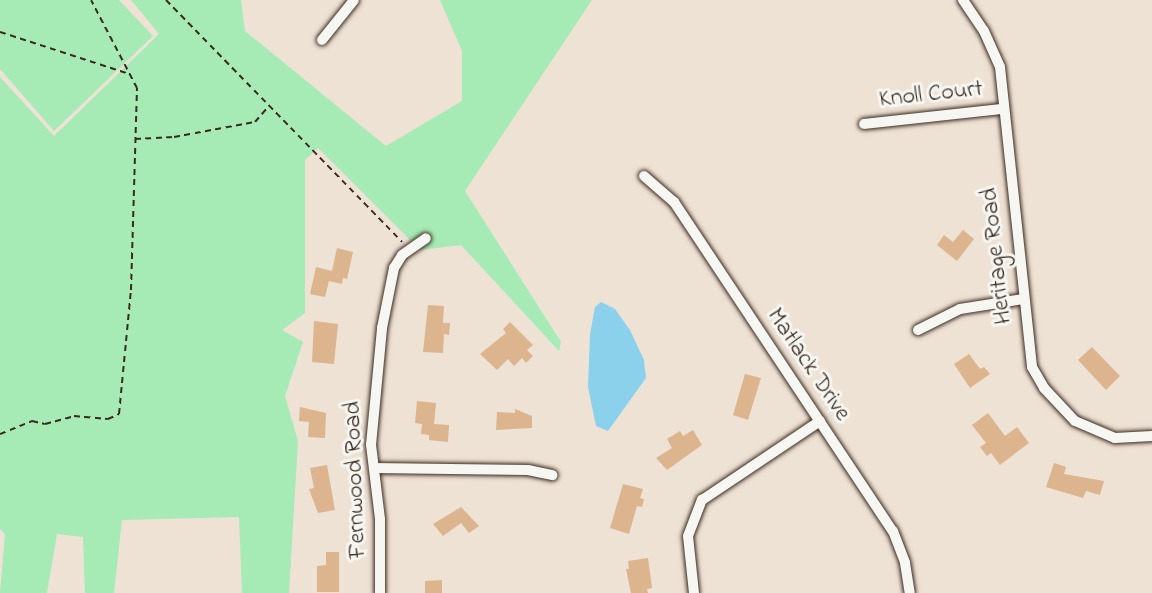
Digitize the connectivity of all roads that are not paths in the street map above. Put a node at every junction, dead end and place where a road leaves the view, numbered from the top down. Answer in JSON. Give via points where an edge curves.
{"nodes":[{"id":1,"x":354,"y":0,"type":"edge"},
{"id":2,"x":963,"y":0,"type":"edge"},
{"id":3,"x":322,"y":40,"type":"dead end"},
{"id":4,"x":1003,"y":109,"type":"junction"},
{"id":5,"x":864,"y":124,"type":"dead end"},
{"id":6,"x":644,"y":176,"type":"dead end"},
{"id":7,"x":426,"y":238,"type":"dead end"},
{"id":8,"x":1023,"y":299,"type":"junction"},
{"id":9,"x":918,"y":330,"type":"dead end"},
{"id":10,"x":820,"y":421,"type":"junction"},
{"id":11,"x":1152,"y":436,"type":"edge"},
{"id":12,"x":374,"y":468,"type":"junction"},
{"id":13,"x":552,"y":475,"type":"dead end"},
{"id":14,"x":380,"y":593,"type":"edge"},
{"id":15,"x":694,"y":593,"type":"edge"},
{"id":16,"x":910,"y":593,"type":"edge"}],
"edges":[{"from":1,"to":3,"type":"street"},
{"from":2,"to":4,"type":"street","name":"Heritage Road","via":[[997,55]]},
{"from":4,"to":5,"type":"street","name":"Knoll Court"},
{"from":4,"to":8,"type":"street","name":"Heritage Road"},
{"from":6,"to":10,"type":"street","name":"Matlack Drive","via":[[674,202]]},
{"from":7,"to":12,"type":"street","name":"Fernwood Road","via":[[409,248],[394,268],[373,406]]},
{"from":8,"to":9,"type":"street","via":[[960,309]]},
{"from":8,"to":11,"type":"street","name":"Heritage Road","via":[[1032,367],[1044,388],[1075,421],[1115,438]]},
{"from":10,"to":15,"type":"street","via":[[702,500],[688,536]]},
{"from":10,"to":16,"type":"street","name":"Matlack Drive","via":[[893,531],[905,563]]},
{"from":12,"to":13,"type":"street","via":[[528,470]]},
{"from":12,"to":14,"type":"street","name":"Fernwood Road","via":[[380,519]]}]}
